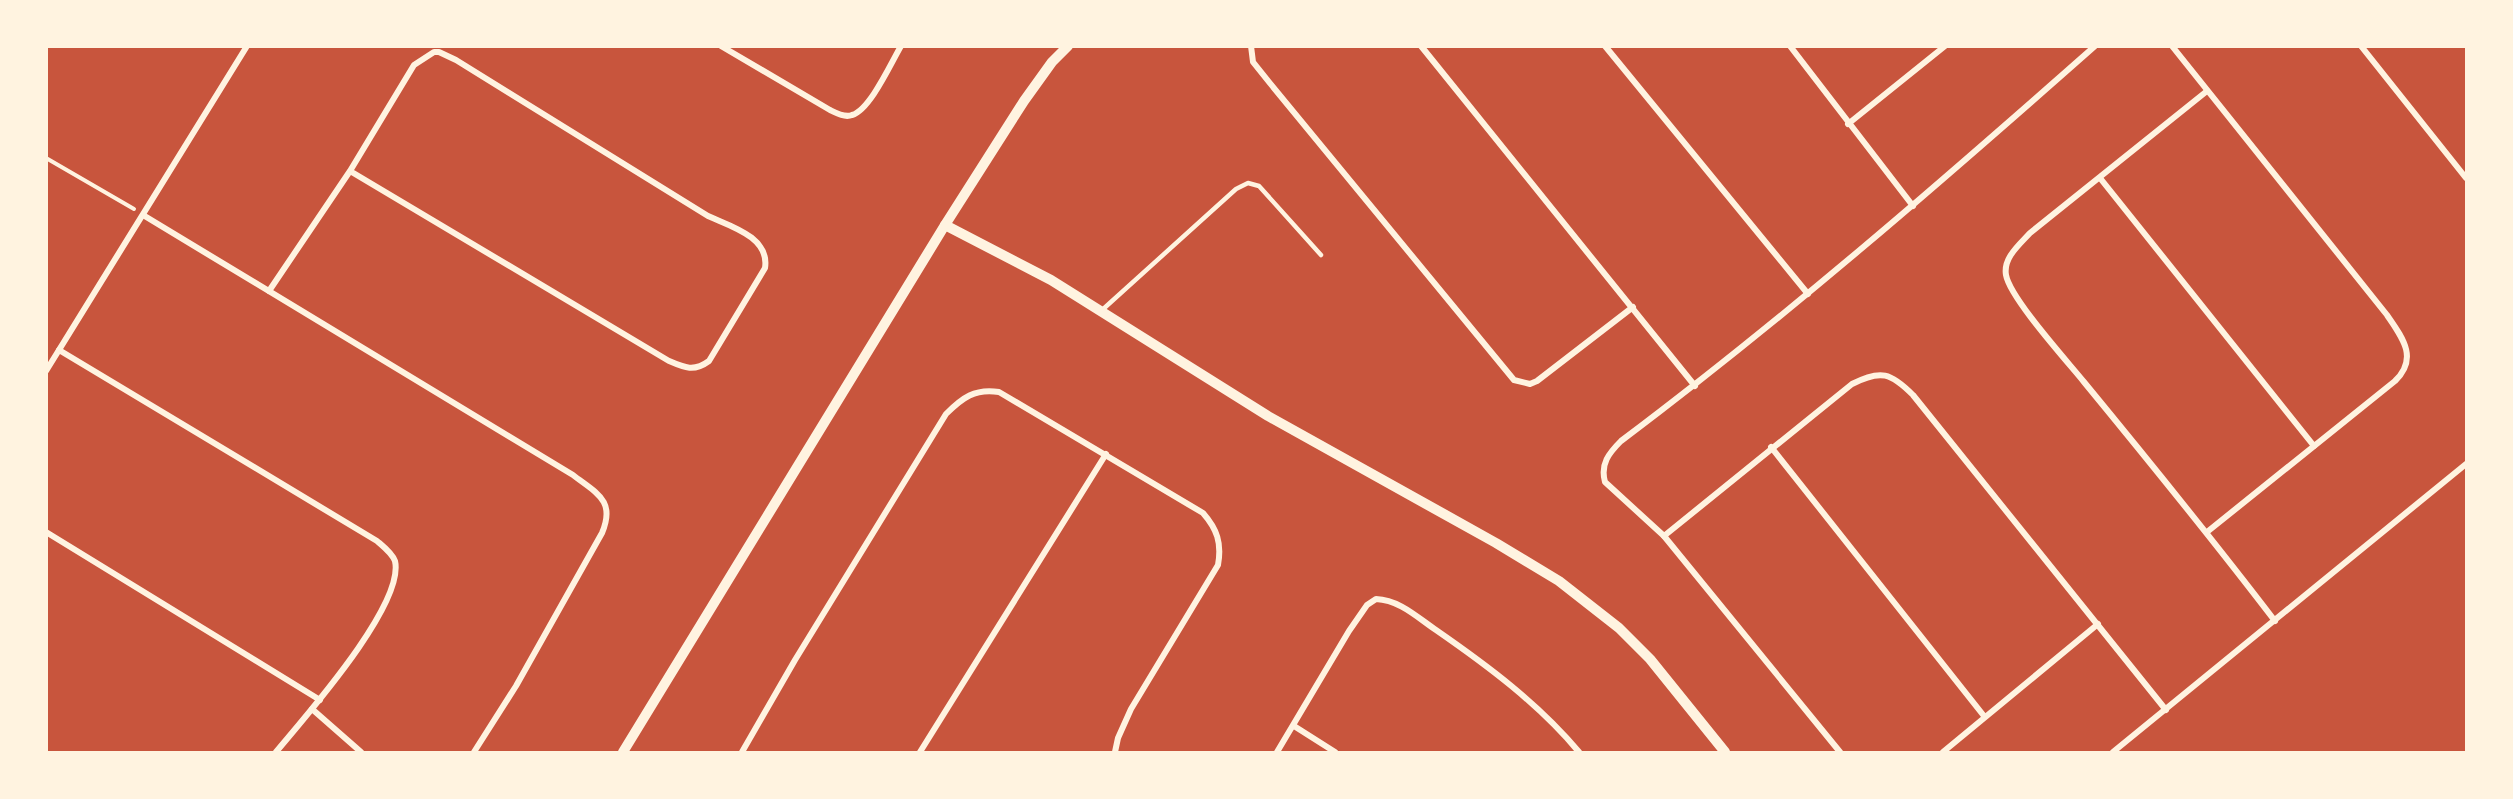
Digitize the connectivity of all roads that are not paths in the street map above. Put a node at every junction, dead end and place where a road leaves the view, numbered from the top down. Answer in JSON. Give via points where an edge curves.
{"nodes":[{"id":1,"x":247,"y":46,"type":"edge"},
{"id":2,"x":721,"y":46,"type":"edge"},
{"id":3,"x":901,"y":46,"type":"edge"},
{"id":4,"x":1068,"y":46,"type":"edge"},
{"id":5,"x":1251,"y":46,"type":"edge"},
{"id":6,"x":1421,"y":46,"type":"edge"},
{"id":7,"x":1605,"y":46,"type":"edge"},
{"id":8,"x":1790,"y":46,"type":"edge"},
{"id":9,"x":1945,"y":46,"type":"edge"},
{"id":10,"x":2096,"y":46,"type":"edge"},
{"id":11,"x":2172,"y":46,"type":"edge"},
{"id":12,"x":2361,"y":46,"type":"edge"},
{"id":13,"x":2207,"y":91,"type":"junction"},
{"id":14,"x":1848,"y":124,"type":"junction"},
{"id":15,"x":351,"y":171,"type":"junction"},
{"id":16,"x":2466,"y":177,"type":"edge"},
{"id":17,"x":2100,"y":178,"type":"junction"},
{"id":18,"x":1913,"y":206,"type":"junction"},
{"id":19,"x":143,"y":215,"type":"junction"},
{"id":20,"x":945,"y":225,"type":"junction"},
{"id":21,"x":1321,"y":255,"type":"dead end"},
{"id":22,"x":269,"y":291,"type":"junction"},
{"id":23,"x":1808,"y":294,"type":"junction"},
{"id":24,"x":1633,"y":307,"type":"junction"},
{"id":25,"x":1101,"y":311,"type":"junction"},
{"id":26,"x":59,"y":350,"type":"junction"},
{"id":27,"x":46,"y":371,"type":"edge"},
{"id":28,"x":1695,"y":386,"type":"junction"},
{"id":29,"x":2314,"y":446,"type":"junction"},
{"id":30,"x":1771,"y":447,"type":"junction"},
{"id":31,"x":1106,"y":454,"type":"junction"},
{"id":32,"x":2466,"y":464,"type":"edge"},
{"id":33,"x":46,"y":532,"type":"edge"},
{"id":34,"x":2207,"y":532,"type":"junction"},
{"id":35,"x":1664,"y":536,"type":"junction"},
{"id":36,"x":2275,"y":621,"type":"junction"},
{"id":37,"x":2098,"y":624,"type":"junction"},
{"id":38,"x":320,"y":700,"type":"junction"},
{"id":39,"x":312,"y":709,"type":"junction"},
{"id":40,"x":2166,"y":710,"type":"junction"},
{"id":41,"x":1984,"y":716,"type":"junction"},
{"id":42,"x":1294,"y":726,"type":"junction"},
{"id":43,"x":276,"y":753,"type":"edge"},
{"id":44,"x":361,"y":753,"type":"edge"},
{"id":45,"x":474,"y":753,"type":"edge"},
{"id":46,"x":623,"y":753,"type":"edge"},
{"id":47,"x":742,"y":753,"type":"edge"},
{"id":48,"x":920,"y":753,"type":"edge"},
{"id":49,"x":1115,"y":753,"type":"edge"},
{"id":50,"x":1277,"y":753,"type":"edge"},
{"id":51,"x":1335,"y":753,"type":"edge"},
{"id":52,"x":1579,"y":753,"type":"edge"},
{"id":53,"x":1725,"y":753,"type":"edge"},
{"id":54,"x":1840,"y":753,"type":"edge"},
{"id":55,"x":1943,"y":753,"type":"edge"},
{"id":56,"x":2113,"y":753,"type":"edge"}],
"edges":[{"from":1,"to":19,"type":"street"},
{"from":2,"to":3,"type":"street","via":[[830,110],[851,116],[866,105]]},
{"from":4,"to":20,"type":"street","via":[[1024,101]]},
{"from":5,"to":24,"type":"street","via":[[1253,62],[1514,380],[1530,384],[1537,381]]},
{"from":6,"to":24,"type":"street"},
{"from":7,"to":23,"type":"street"},
{"from":8,"to":14,"type":"street"},
{"from":9,"to":14,"type":"street"},
{"from":10,"to":18,"type":"street"},
{"from":11,"to":13,"type":"street"},
{"from":12,"to":16,"type":"street"},
{"from":13,"to":17,"type":"street"},
{"from":13,"to":29,"type":"street","via":[[2371,293],[2406,347],[2406,364],[2400,376]]},
{"from":14,"to":18,"type":"street"},
{"from":15,"to":15,"type":"street","via":[[414,65],[429,53],[439,52],[708,216],[745,233],[765,254],[765,268],[709,361],[695,369],[685,368]]},
{"from":15,"to":22,"type":"street"},
{"from":17,"to":29,"type":"street"},
{"from":17,"to":34,"type":"street","via":[[2030,233],[2006,264],[2006,276],[2041,330]]},
{"from":18,"to":23,"type":"street"},
{"from":19,"to":22,"type":"street"},
{"from":19,"to":26,"type":"street"},
{"from":20,"to":25,"type":"street","via":[[1051,280]]},
{"from":20,"to":46,"type":"street"},
{"from":21,"to":25,"type":"lane","via":[[1258,186],[1248,183],[1236,189]]},
{"from":22,"to":45,"type":"street","via":[[573,475],[607,505],[602,533]]},
{"from":23,"to":28,"type":"street"},
{"from":24,"to":28,"type":"street"},
{"from":25,"to":53,"type":"street","via":[[1268,416],[1559,581],[1619,628],[1650,659]]},
{"from":26,"to":27,"type":"street"},
{"from":26,"to":38,"type":"street","via":[[377,541],[393,556],[393,583],[386,603]]},
{"from":28,"to":35,"type":"street","via":[[1622,441],[1603,465],[1605,482],[1612,491]]},
{"from":29,"to":34,"type":"street"},
{"from":30,"to":35,"type":"street"},
{"from":30,"to":37,"type":"street","via":[[1852,384],[1868,376],[1895,378]]},
{"from":30,"to":41,"type":"street"},
{"from":31,"to":47,"type":"street","via":[[999,392],[977,392],[959,401],[946,414]]},
{"from":31,"to":48,"type":"street"},
{"from":31,"to":49,"type":"street","via":[[1203,513],[1214,525],[1221,551],[1206,587],[1131,709]]},
{"from":32,"to":36,"type":"street"},
{"from":33,"to":38,"type":"street"},
{"from":34,"to":36,"type":"street"},
{"from":35,"to":54,"type":"street"},
{"from":36,"to":40,"type":"street"},
{"from":37,"to":40,"type":"street"},
{"from":37,"to":41,"type":"street"},
{"from":38,"to":39,"type":"street"},
{"from":39,"to":43,"type":"street"},
{"from":39,"to":44,"type":"street"},
{"from":40,"to":56,"type":"street"},
{"from":41,"to":55,"type":"street"},
{"from":42,"to":50,"type":"street"},
{"from":42,"to":51,"type":"street"},
{"from":42,"to":52,"type":"street","via":[[1363,610],[1376,599],[1384,599],[1399,604],[1525,697]]}]}
